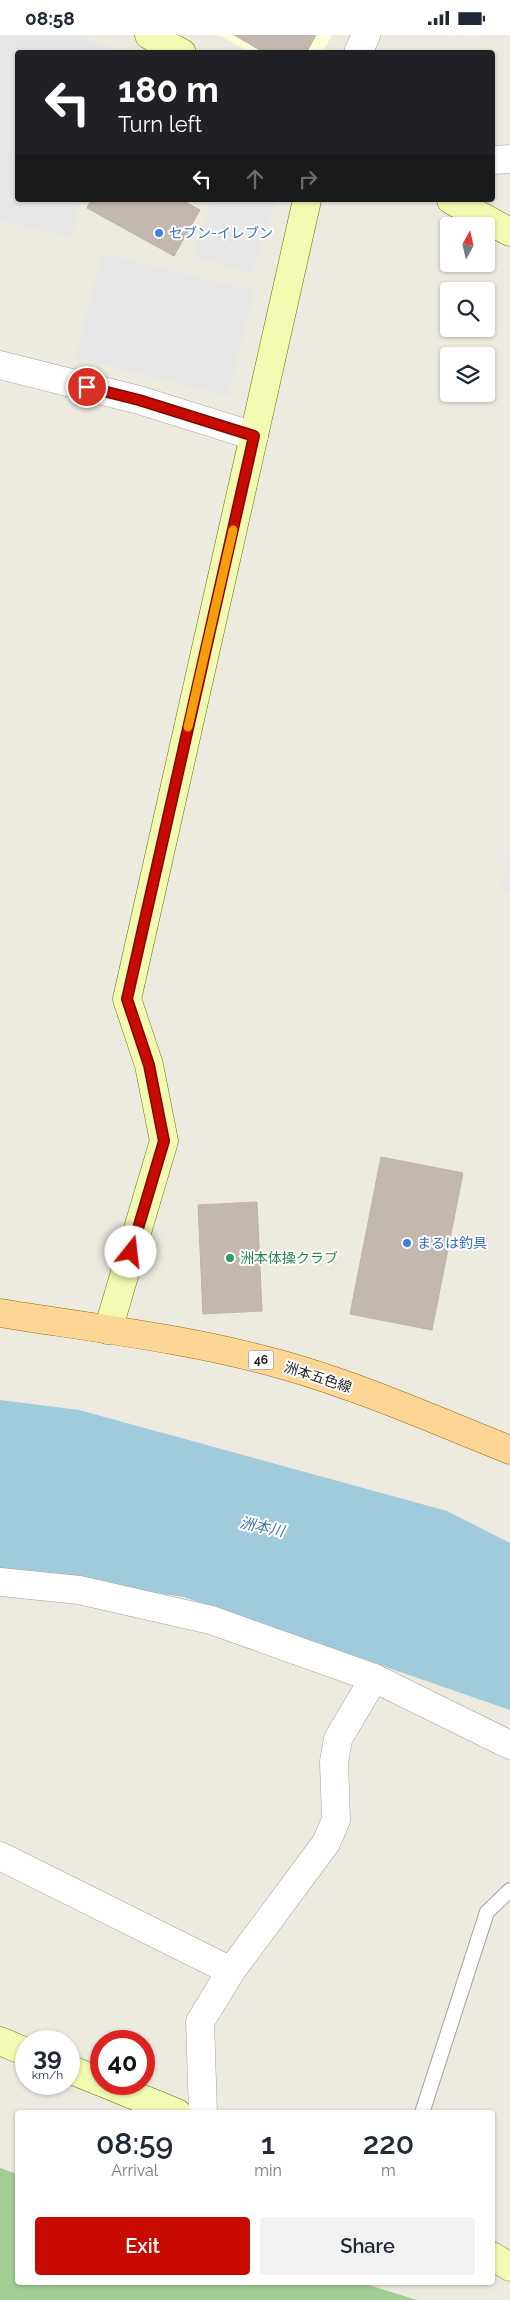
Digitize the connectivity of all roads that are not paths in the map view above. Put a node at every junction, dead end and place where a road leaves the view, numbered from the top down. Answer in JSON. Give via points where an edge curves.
{"nodes":[{"id":1,"x":149,"y":35,"type":"edge"},
{"id":2,"x":366,"y":35,"type":"edge"},
{"id":3,"x":176,"y":50,"type":"edge"},
{"id":4,"x":359,"y":50,"type":"edge"},
{"id":5,"x":510,"y":159,"type":"edge"},
{"id":6,"x":495,"y":160,"type":"edge"},
{"id":7,"x":307,"y":202,"type":"edge"},
{"id":8,"x":455,"y":202,"type":"edge"},
{"id":9,"x":510,"y":232,"type":"edge"},
{"id":10,"x":0,"y":365,"type":"edge"},
{"id":11,"x":254,"y":436,"type":"junction"},
{"id":12,"x":0,"y":1313,"type":"edge"},
{"id":13,"x":108,"y":1330,"type":"junction"},
{"id":14,"x":510,"y":1450,"type":"edge"},
{"id":15,"x":0,"y":1582,"type":"edge"},
{"id":16,"x":374,"y":1678,"type":"junction"},
{"id":17,"x":510,"y":1745,"type":"edge"},
{"id":18,"x":0,"y":1856,"type":"edge"},
{"id":19,"x":510,"y":1890,"type":"edge"},
{"id":20,"x":231,"y":1971,"type":"junction"},
{"id":21,"x":0,"y":2041,"type":"edge"},
{"id":22,"x":15,"y":2047,"type":"edge"},
{"id":23,"x":133,"y":2095,"type":"edge"},
{"id":24,"x":170,"y":2110,"type":"edge"},
{"id":25,"x":202,"y":2110,"type":"edge"},
{"id":26,"x":423,"y":2110,"type":"edge"}],
"edges":[{"from":1,"to":3,"type":"street"},
{"from":2,"to":4,"type":"street"},
{"from":5,"to":6,"type":"street"},
{"from":7,"to":11,"type":"street"},
{"from":8,"to":9,"type":"street"},
{"from":10,"to":11,"type":"street","via":[[139,400]]},
{"from":11,"to":13,"type":"street","via":[[127,999],[149,1065],[164,1141]]},
{"from":12,"to":13,"type":"main road","name":"洲本五色線","number":"46"},
{"from":13,"to":14,"type":"main road","name":"洲本五色線","number":"46","via":[[282,1365],[365,1392]]},
{"from":15,"to":16,"type":"street","via":[[79,1590],[211,1620]]},
{"from":16,"to":17,"type":"street"},
{"from":16,"to":20,"type":"street","via":[[338,1739],[334,1762],[336,1819],[326,1843]]},
{"from":18,"to":20,"type":"street"},
{"from":19,"to":26,"type":"lane","via":[[487,1912]]},
{"from":20,"to":25,"type":"street","via":[[200,2022]]},
{"from":21,"to":22,"type":"street"},
{"from":23,"to":24,"type":"street"}]}
